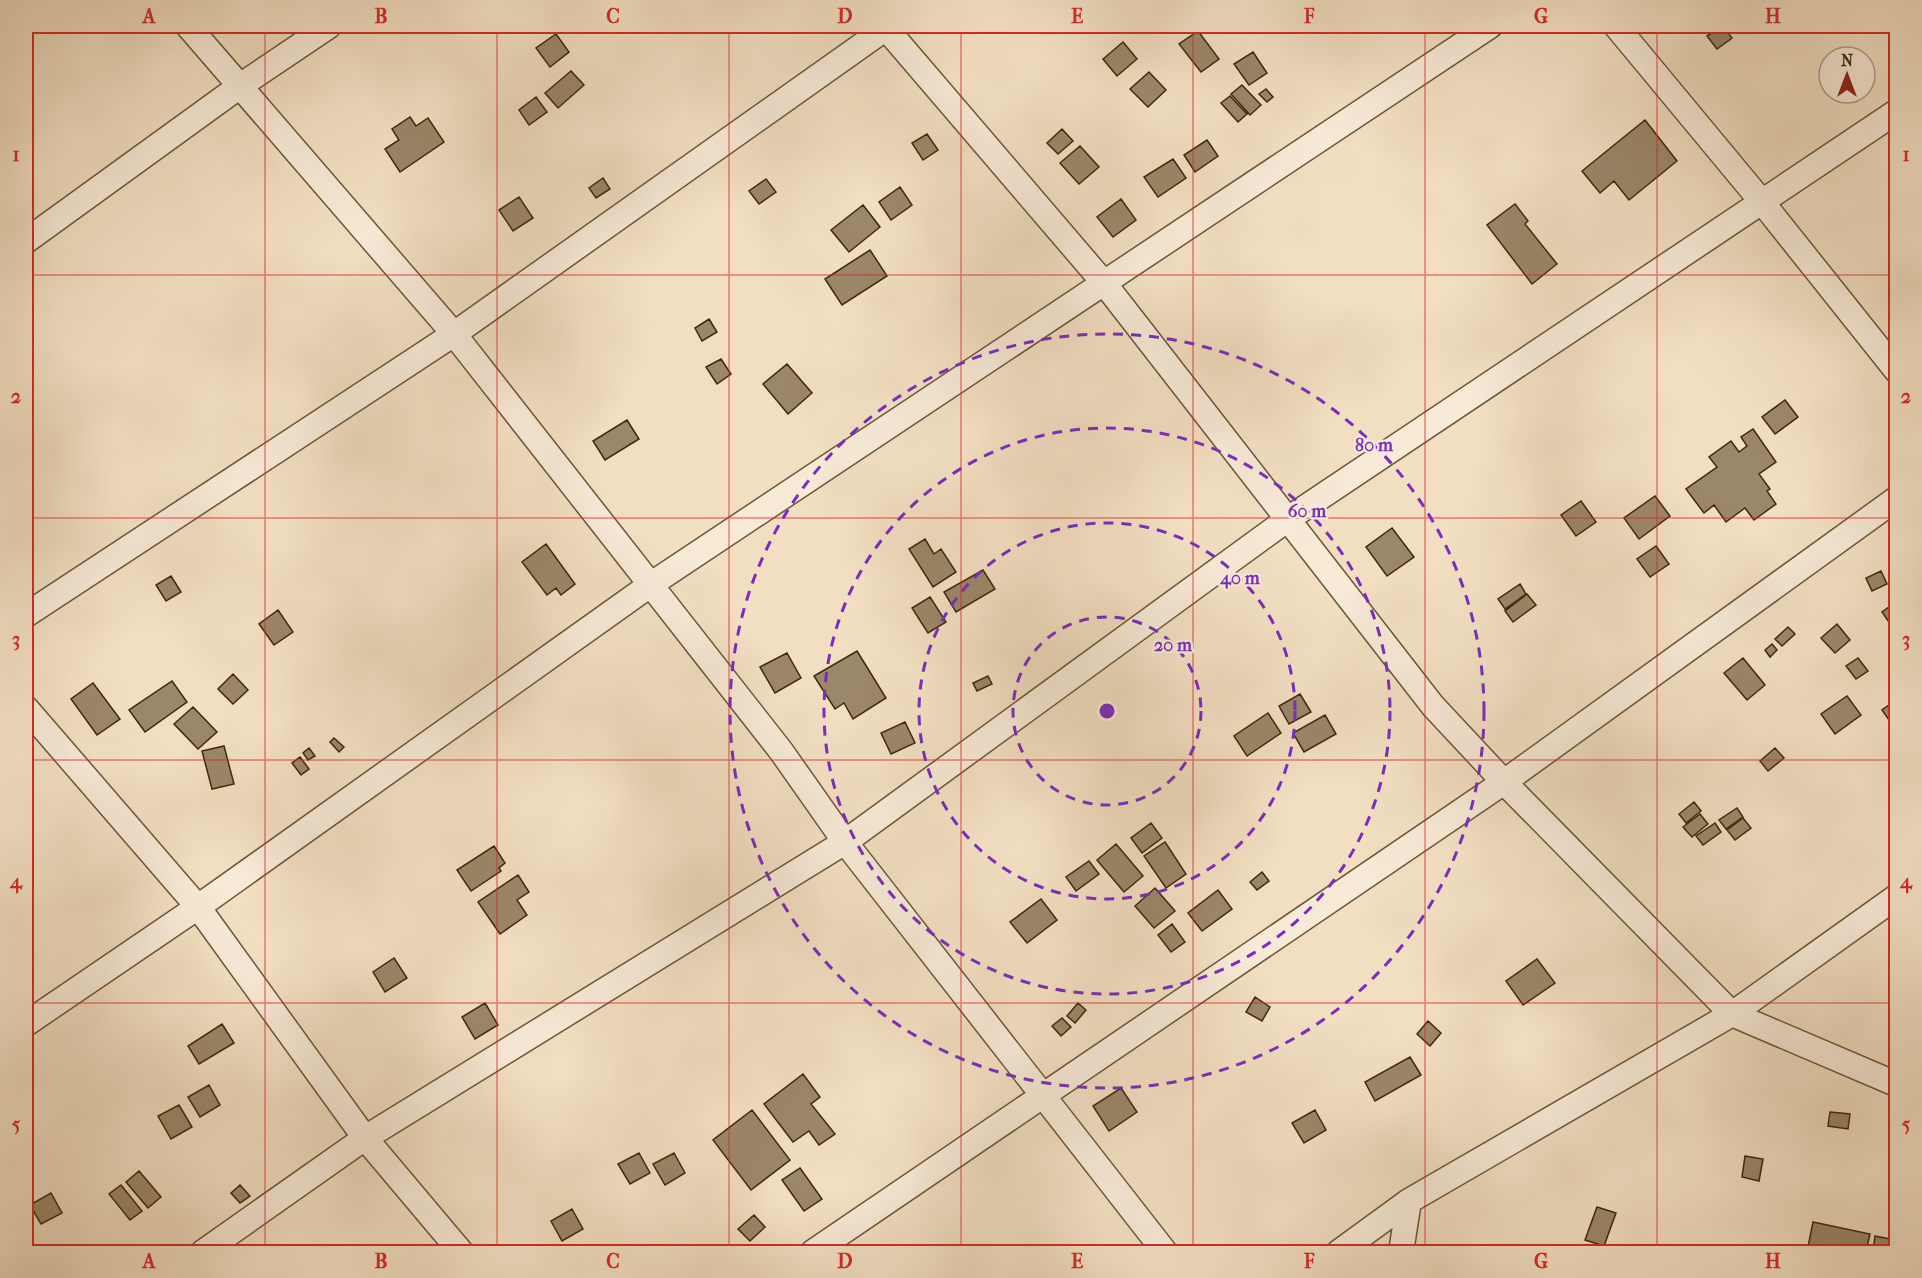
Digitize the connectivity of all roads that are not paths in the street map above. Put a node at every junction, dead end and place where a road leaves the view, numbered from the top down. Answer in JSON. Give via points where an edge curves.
{"nodes":[{"id":1,"x":188,"y":26,"type":"edge"},
{"id":2,"x":329,"y":26,"type":"edge"},
{"id":3,"x":886,"y":26,"type":"edge"},
{"id":4,"x":1490,"y":26,"type":"edge"},
{"id":5,"x":1616,"y":26,"type":"edge"},
{"id":6,"x":240,"y":86,"type":"junction"},
{"id":7,"x":1896,"y":111,"type":"edge"},
{"id":8,"x":1762,"y":202,"type":"junction"},
{"id":9,"x":26,"y":241,"type":"edge"},
{"id":10,"x":1104,"y":283,"type":"junction"},
{"id":11,"x":454,"y":334,"type":"junction"},
{"id":12,"x":1896,"y":370,"type":"edge"},
{"id":13,"x":1896,"y":499,"type":"edge"},
{"id":14,"x":1288,"y":519,"type":"junction"},
{"id":15,"x":650,"y":585,"type":"junction"},
{"id":16,"x":26,"y":615,"type":"edge"},
{"id":17,"x":26,"y":708,"type":"edge"},
{"id":18,"x":1504,"y":782,"type":"junction"},
{"id":19,"x":845,"y":843,"type":"junction"},
{"id":20,"x":1896,"y":897,"type":"edge"},
{"id":21,"x":198,"y":907,"type":"junction"},
{"id":22,"x":1732,"y":1014,"type":"junction"},
{"id":23,"x":26,"y":1024,"type":"edge"},
{"id":24,"x":1896,"y":1084,"type":"edge"},
{"id":25,"x":1044,"y":1096,"type":"junction"},
{"id":26,"x":365,"y":1138,"type":"junction"},
{"id":27,"x":1409,"y":1201,"type":"junction"},
{"id":28,"x":203,"y":1252,"type":"edge"},
{"id":29,"x":461,"y":1252,"type":"edge"},
{"id":30,"x":813,"y":1252,"type":"edge"},
{"id":31,"x":1165,"y":1252,"type":"edge"},
{"id":32,"x":1339,"y":1252,"type":"edge"},
{"id":33,"x":1401,"y":1252,"type":"edge"}],
"edges":[{"from":1,"to":6,"type":"street"},
{"from":2,"to":6,"type":"street"},
{"from":3,"to":10,"type":"street"},
{"from":3,"to":11,"type":"street"},
{"from":4,"to":10,"type":"street"},
{"from":5,"to":8,"type":"street"},
{"from":6,"to":9,"type":"street"},
{"from":6,"to":11,"type":"street"},
{"from":7,"to":8,"type":"street"},
{"from":8,"to":12,"type":"street"},
{"from":8,"to":14,"type":"street"},
{"from":10,"to":14,"type":"street"},
{"from":10,"to":15,"type":"street"},
{"from":11,"to":15,"type":"street"},
{"from":11,"to":16,"type":"street"},
{"from":13,"to":18,"type":"street"},
{"from":14,"to":18,"type":"street","via":[[1433,705]]},
{"from":14,"to":19,"type":"street"},
{"from":15,"to":19,"type":"street","via":[[781,751]]},
{"from":15,"to":21,"type":"street"},
{"from":17,"to":21,"type":"street"},
{"from":18,"to":22,"type":"street"},
{"from":18,"to":25,"type":"street"},
{"from":19,"to":25,"type":"street"},
{"from":19,"to":26,"type":"street"},
{"from":20,"to":22,"type":"street"},
{"from":21,"to":23,"type":"street"},
{"from":21,"to":26,"type":"street"},
{"from":22,"to":24,"type":"street"},
{"from":22,"to":27,"type":"street"},
{"from":25,"to":30,"type":"street"},
{"from":25,"to":31,"type":"street"},
{"from":26,"to":28,"type":"street"},
{"from":26,"to":29,"type":"street"},
{"from":27,"to":32,"type":"street"},
{"from":27,"to":33,"type":"street"}]}
